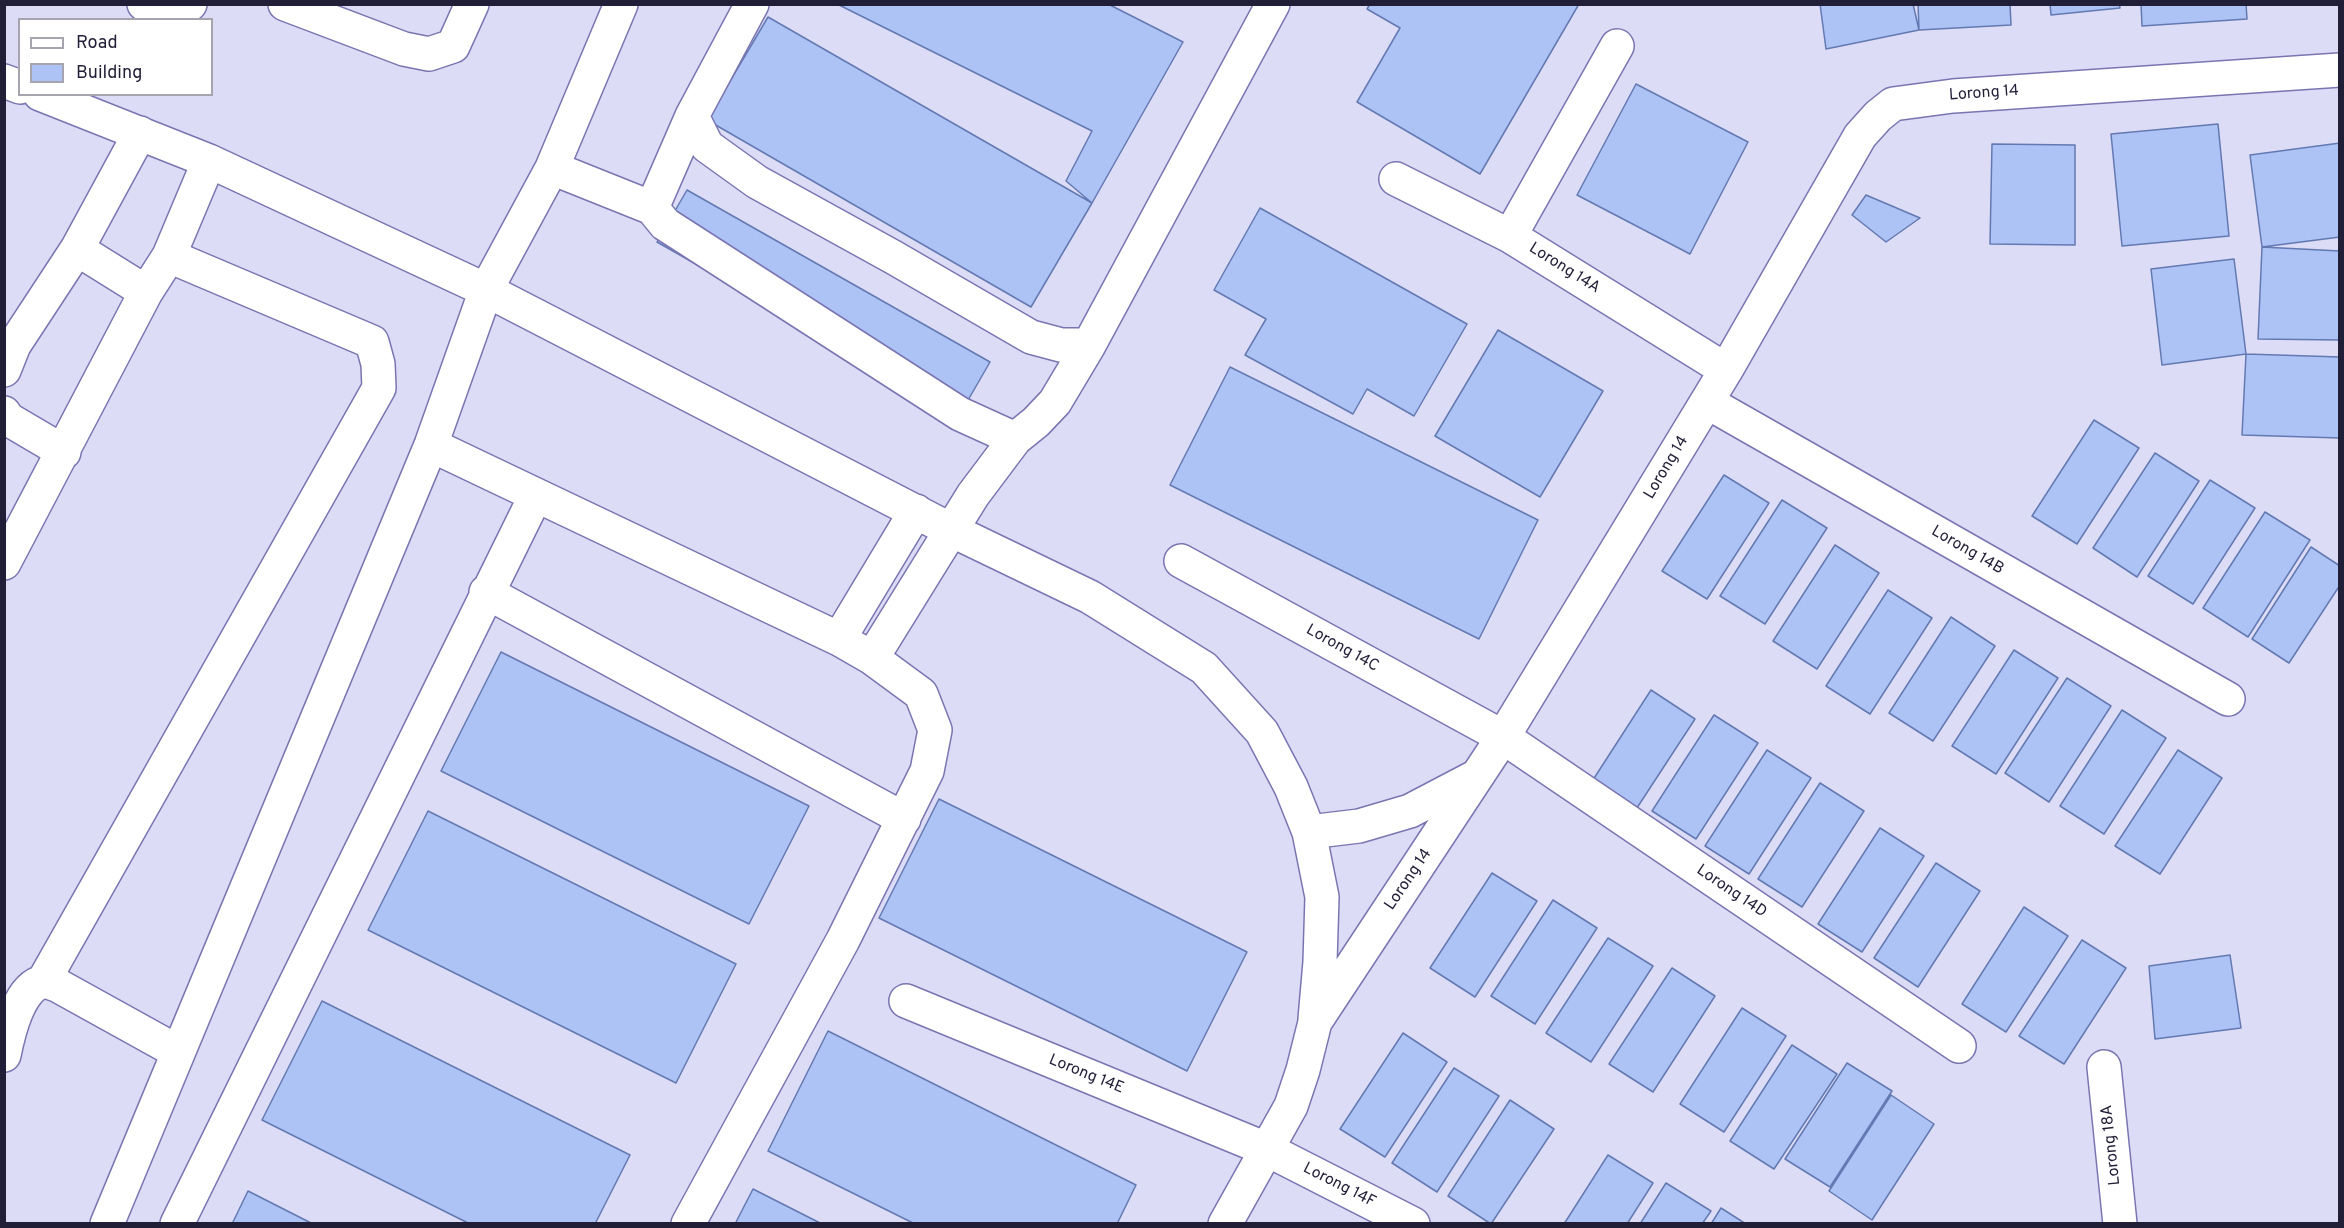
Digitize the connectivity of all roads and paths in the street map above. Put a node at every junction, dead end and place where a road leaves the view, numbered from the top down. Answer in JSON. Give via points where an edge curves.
{"nodes":[{"id":1,"x":136,"y":4,"type":"edge"},
{"id":2,"x":144,"y":4,"type":"edge"},
{"id":3,"x":190,"y":4,"type":"edge"},
{"id":4,"x":285,"y":4,"type":"edge"},
{"id":5,"x":471,"y":4,"type":"edge"},
{"id":6,"x":621,"y":4,"type":"edge"},
{"id":7,"x":752,"y":4,"type":"edge"},
{"id":8,"x":1273,"y":4,"type":"edge"},
{"id":9,"x":130,"y":18,"type":"edge"},
{"id":10,"x":1617,"y":46,"type":"dead end"},
{"id":11,"x":2340,"y":70,"type":"edge"},
{"id":12,"x":51,"y":96,"type":"edge"},
{"id":13,"x":89,"y":103,"type":"edge"},
{"id":14,"x":692,"y":116,"type":"junction"},
{"id":15,"x":140,"y":133,"type":"junction"},
{"id":16,"x":209,"y":160,"type":"junction"},
{"id":17,"x":552,"y":168,"type":"junction"},
{"id":18,"x":1396,"y":179,"type":"dead end"},
{"id":19,"x":652,"y":208,"type":"junction"},
{"id":20,"x":1510,"y":236,"type":"junction"},
{"id":21,"x":77,"y":249,"type":"junction"},
{"id":22,"x":169,"y":256,"type":"junction"},
{"id":23,"x":486,"y":290,"type":"junction"},
{"id":24,"x":146,"y":292,"type":"junction"},
{"id":25,"x":1089,"y":345,"type":"junction"},
{"id":26,"x":4,"y":370,"type":"edge"},
{"id":27,"x":1726,"y":370,"type":"junction"},
{"id":28,"x":1707,"y":402,"type":"junction"},
{"id":29,"x":4,"y":413,"type":"edge"},
{"id":30,"x":1015,"y":439,"type":"junction"},
{"id":31,"x":431,"y":445,"type":"junction"},
{"id":32,"x":64,"y":452,"type":"junction"},
{"id":33,"x":536,"y":495,"type":"junction"},
{"id":34,"x":916,"y":511,"type":"junction"},
{"id":35,"x":951,"y":530,"type":"junction"},
{"id":36,"x":1181,"y":561,"type":"dead end"},
{"id":37,"x":4,"y":563,"type":"edge"},
{"id":38,"x":486,"y":592,"type":"junction"},
{"id":39,"x":839,"y":639,"type":"junction"},
{"id":40,"x":872,"y":658,"type":"junction"},
{"id":41,"x":2228,"y":699,"type":"dead end"},
{"id":42,"x":1503,"y":737,"type":"junction"},
{"id":43,"x":1479,"y":775,"type":"junction"},
{"id":44,"x":904,"y":819,"type":"junction"},
{"id":45,"x":1309,"y":832,"type":"junction"},
{"id":46,"x":44,"y":982,"type":"junction"},
{"id":47,"x":906,"y":1001,"type":"dead end"},
{"id":48,"x":1315,"y":1022,"type":"junction"},
{"id":49,"x":1959,"y":1046,"type":"dead end"},
{"id":50,"x":178,"y":1052,"type":"junction"},
{"id":51,"x":4,"y":1055,"type":"edge"},
{"id":52,"x":2104,"y":1067,"type":"dead end"},
{"id":53,"x":1266,"y":1149,"type":"junction"},
{"id":54,"x":107,"y":1224,"type":"edge"},
{"id":55,"x":177,"y":1224,"type":"edge"},
{"id":56,"x":688,"y":1224,"type":"edge"},
{"id":57,"x":1225,"y":1224,"type":"edge"},
{"id":58,"x":1413,"y":1224,"type":"edge"},
{"id":59,"x":2120,"y":1224,"type":"edge"}],
"edges":[{"from":1,"to":9,"type":"street"},
{"from":2,"to":3,"type":"street","via":[[172,11]]},
{"from":4,"to":5,"type":"street","via":[[404,49],[429,54],[453,46]]},
{"from":6,"to":17,"type":"street"},
{"from":7,"to":14,"type":"street"},
{"from":8,"to":25,"type":"street"},
{"from":10,"to":20,"type":"street"},
{"from":11,"to":27,"type":"street","name":"Lorong 14","via":[[1953,96],[1893,104],[1860,136]]},
{"from":12,"to":13,"type":"street"},
{"from":13,"to":15,"type":"street"},
{"from":14,"to":19,"type":"street"},
{"from":14,"to":25,"type":"street","via":[[707,147],[757,182],[1031,337],[1061,345]]},
{"from":15,"to":16,"type":"street"},
{"from":15,"to":21,"type":"street"},
{"from":16,"to":22,"type":"street"},
{"from":16,"to":23,"type":"street"},
{"from":17,"to":19,"type":"street"},
{"from":17,"to":23,"type":"street"},
{"from":18,"to":20,"type":"street","name":"Lorong 14A"},
{"from":19,"to":30,"type":"street","via":[[665,224],[960,414]]},
{"from":20,"to":27,"type":"street","name":"Lorong 14A"},
{"from":21,"to":24,"type":"street"},
{"from":21,"to":26,"type":"street","via":[[14,345]]},
{"from":22,"to":24,"type":"street"},
{"from":22,"to":46,"type":"street","via":[[372,342],[379,388]]},
{"from":23,"to":31,"type":"street"},
{"from":23,"to":34,"type":"street"},
{"from":24,"to":32,"type":"street"},
{"from":25,"to":30,"type":"street","via":[[1055,402]]},
{"from":27,"to":28,"type":"street","name":"Lorong 14"},
{"from":28,"to":41,"type":"street","name":"Lorong 14B"},
{"from":28,"to":42,"type":"street","name":"Lorong 14"},
{"from":29,"to":32,"type":"street"},
{"from":30,"to":35,"type":"street"},
{"from":31,"to":33,"type":"street"},
{"from":31,"to":50,"type":"street"},
{"from":32,"to":37,"type":"street"},
{"from":33,"to":38,"type":"street"},
{"from":33,"to":39,"type":"street"},
{"from":34,"to":35,"type":"street"},
{"from":34,"to":39,"type":"street"},
{"from":35,"to":40,"type":"street"},
{"from":35,"to":45,"type":"street","via":[[1090,597],[1204,668],[1262,732]]},
{"from":36,"to":42,"type":"street","name":"Lorong 14C"},
{"from":38,"to":44,"type":"street"},
{"from":38,"to":55,"type":"street"},
{"from":39,"to":40,"type":"street"},
{"from":40,"to":44,"type":"street","via":[[921,694],[935,730],[927,771]]},
{"from":42,"to":43,"type":"street","name":"Lorong 14"},
{"from":42,"to":49,"type":"street","name":"Lorong 14D"},
{"from":43,"to":45,"type":"street","via":[[1410,811],[1359,826]]},
{"from":43,"to":48,"type":"street","name":"Lorong 14"},
{"from":44,"to":56,"type":"street","via":[[843,940]]},
{"from":45,"to":48,"type":"street","via":[[1322,897]]},
{"from":46,"to":50,"type":"street","via":[[57,984]]},
{"from":46,"to":51,"type":"street","via":[[32,987],[20,1003]]},
{"from":47,"to":53,"type":"street","name":"Lorong 14E"},
{"from":48,"to":53,"type":"street","name":"Lorong 14","via":[[1291,1106]]},
{"from":50,"to":54,"type":"street"},
{"from":52,"to":59,"type":"street","name":"Lorong 18A"},
{"from":53,"to":57,"type":"street","name":"Lorong 14"},
{"from":53,"to":58,"type":"street","name":"Lorong 14F"}]}
